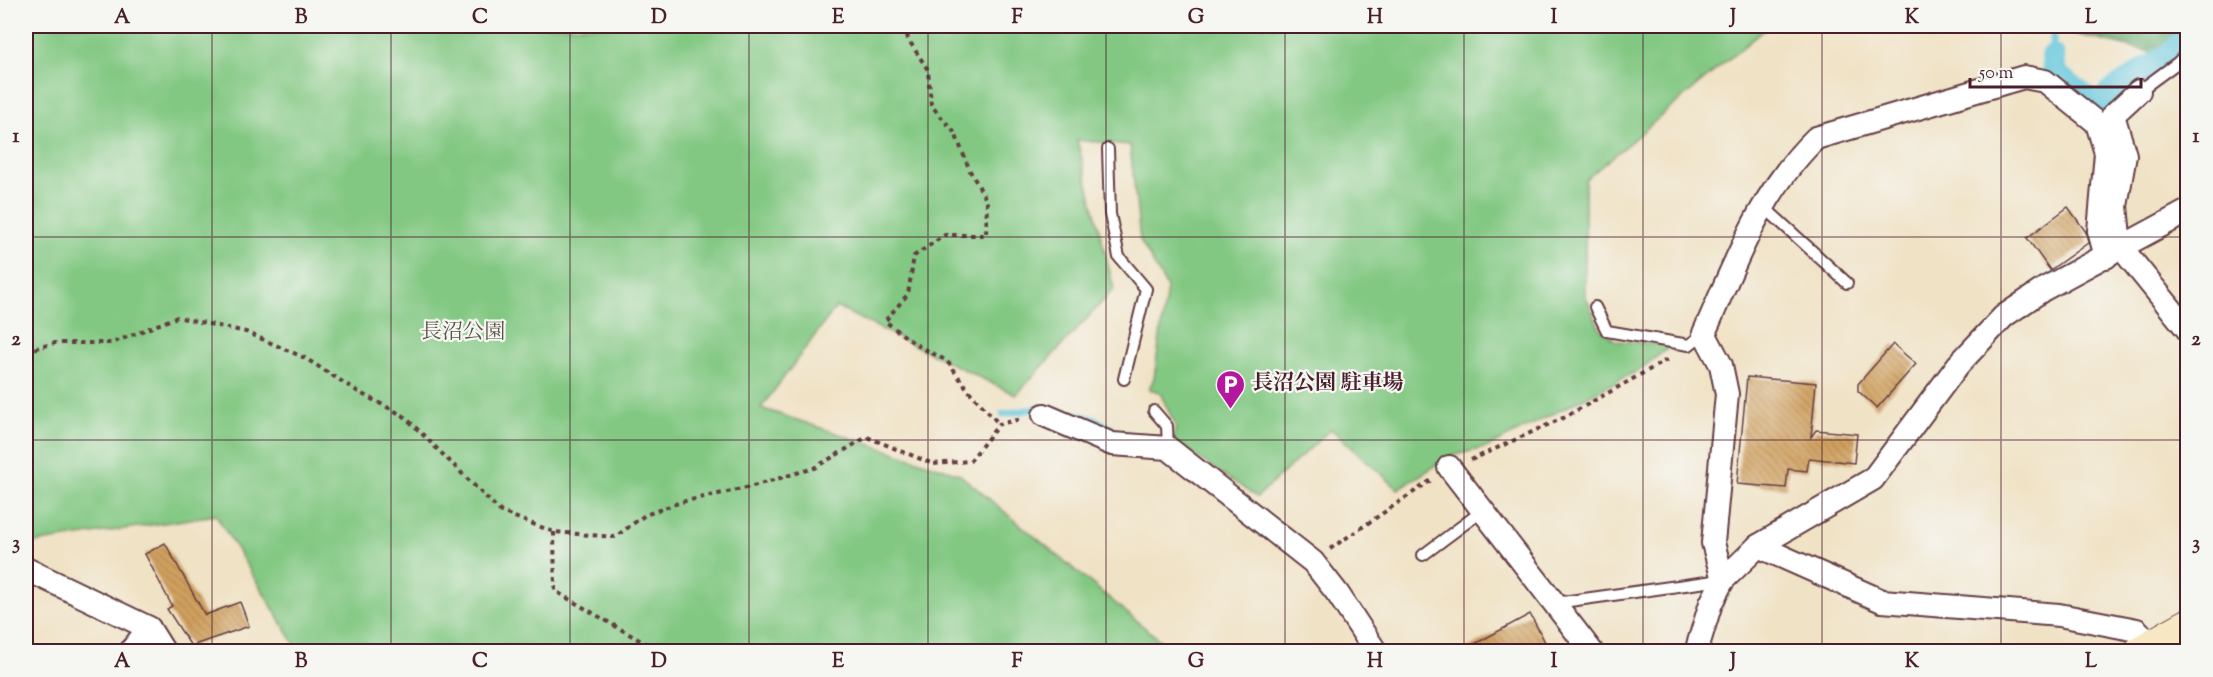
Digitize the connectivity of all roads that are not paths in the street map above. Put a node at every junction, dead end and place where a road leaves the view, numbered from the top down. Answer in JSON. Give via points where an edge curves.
{"nodes":[{"id":1,"x":2187,"y":52,"type":"edge"},
{"id":2,"x":2139,"y":91,"type":"joint"},
{"id":3,"x":1108,"y":149,"type":"dead end"},
{"id":4,"x":1762,"y":205,"type":"junction"},
{"id":5,"x":2187,"y":211,"type":"edge"},
{"id":6,"x":2113,"y":251,"type":"junction"},
{"id":7,"x":1846,"y":283,"type":"dead end"},
{"id":8,"x":1595,"y":307,"type":"dead end"},
{"id":9,"x":2187,"y":330,"type":"edge"},
{"id":10,"x":1696,"y":339,"type":"junction"},
{"id":11,"x":1124,"y":378,"type":"dead end"},
{"id":12,"x":1154,"y":411,"type":"dead end"},
{"id":13,"x":1044,"y":415,"type":"road end"},
{"id":14,"x":1168,"y":448,"type":"junction"},
{"id":15,"x":1449,"y":467,"type":"road end"},
{"id":16,"x":1482,"y":510,"type":"junction"},
{"id":17,"x":1758,"y":546,"type":"junction"},
{"id":18,"x":1423,"y":555,"type":"dead end"},
{"id":19,"x":28,"y":575,"type":"edge"},
{"id":20,"x":1723,"y":580,"type":"junction"},
{"id":21,"x":1555,"y":603,"type":"junction"},
{"id":22,"x":2187,"y":625,"type":"edge"},
{"id":23,"x":149,"y":628,"type":"junction"},
{"id":24,"x":2146,"y":648,"type":"edge"},
{"id":25,"x":130,"y":651,"type":"edge"},
{"id":26,"x":164,"y":651,"type":"edge"},
{"id":27,"x":1376,"y":651,"type":"edge"},
{"id":28,"x":1592,"y":651,"type":"edge"},
{"id":29,"x":1696,"y":651,"type":"edge"}],
"edges":[{"from":1,"to":2,"type":"lane"},
{"from":2,"to":6,"type":"street","via":[[2113,115],[2125,155]]},
{"from":3,"to":11,"type":"lane","via":[[1110,214],[1119,257],[1146,289]]},
{"from":4,"to":6,"type":"street","via":[[1796,158],[1816,138],[2024,77],[2044,81],[2097,123],[2106,153],[2099,231]]},
{"from":4,"to":7,"type":"lane"},
{"from":4,"to":10,"type":"street"},
{"from":5,"to":6,"type":"street"},
{"from":6,"to":9,"type":"street"},
{"from":6,"to":17,"type":"street","via":[[2004,316],[1958,365],[1873,479]]},
{"from":8,"to":10,"type":"lane","via":[[1608,331]]},
{"from":10,"to":20,"type":"street","via":[[1721,364],[1727,394],[1713,543]]},
{"from":12,"to":14,"type":"lane","via":[[1167,426]]},
{"from":13,"to":14,"type":"street","via":[[1112,444]]},
{"from":14,"to":27,"type":"street","via":[[1229,491],[1312,562]]},
{"from":15,"to":16,"type":"street"},
{"from":16,"to":18,"type":"lane"},
{"from":16,"to":21,"type":"street"},
{"from":17,"to":20,"type":"street"},
{"from":17,"to":24,"type":"street","via":[[1882,601],[2059,615],[2137,630]]},
{"from":19,"to":23,"type":"street"},
{"from":20,"to":21,"type":"lane"},
{"from":20,"to":29,"type":"street","via":[[1711,603]]},
{"from":21,"to":28,"type":"street"},
{"from":22,"to":24,"type":"main road"},
{"from":23,"to":25,"type":"street"},
{"from":23,"to":26,"type":"street"}]}
